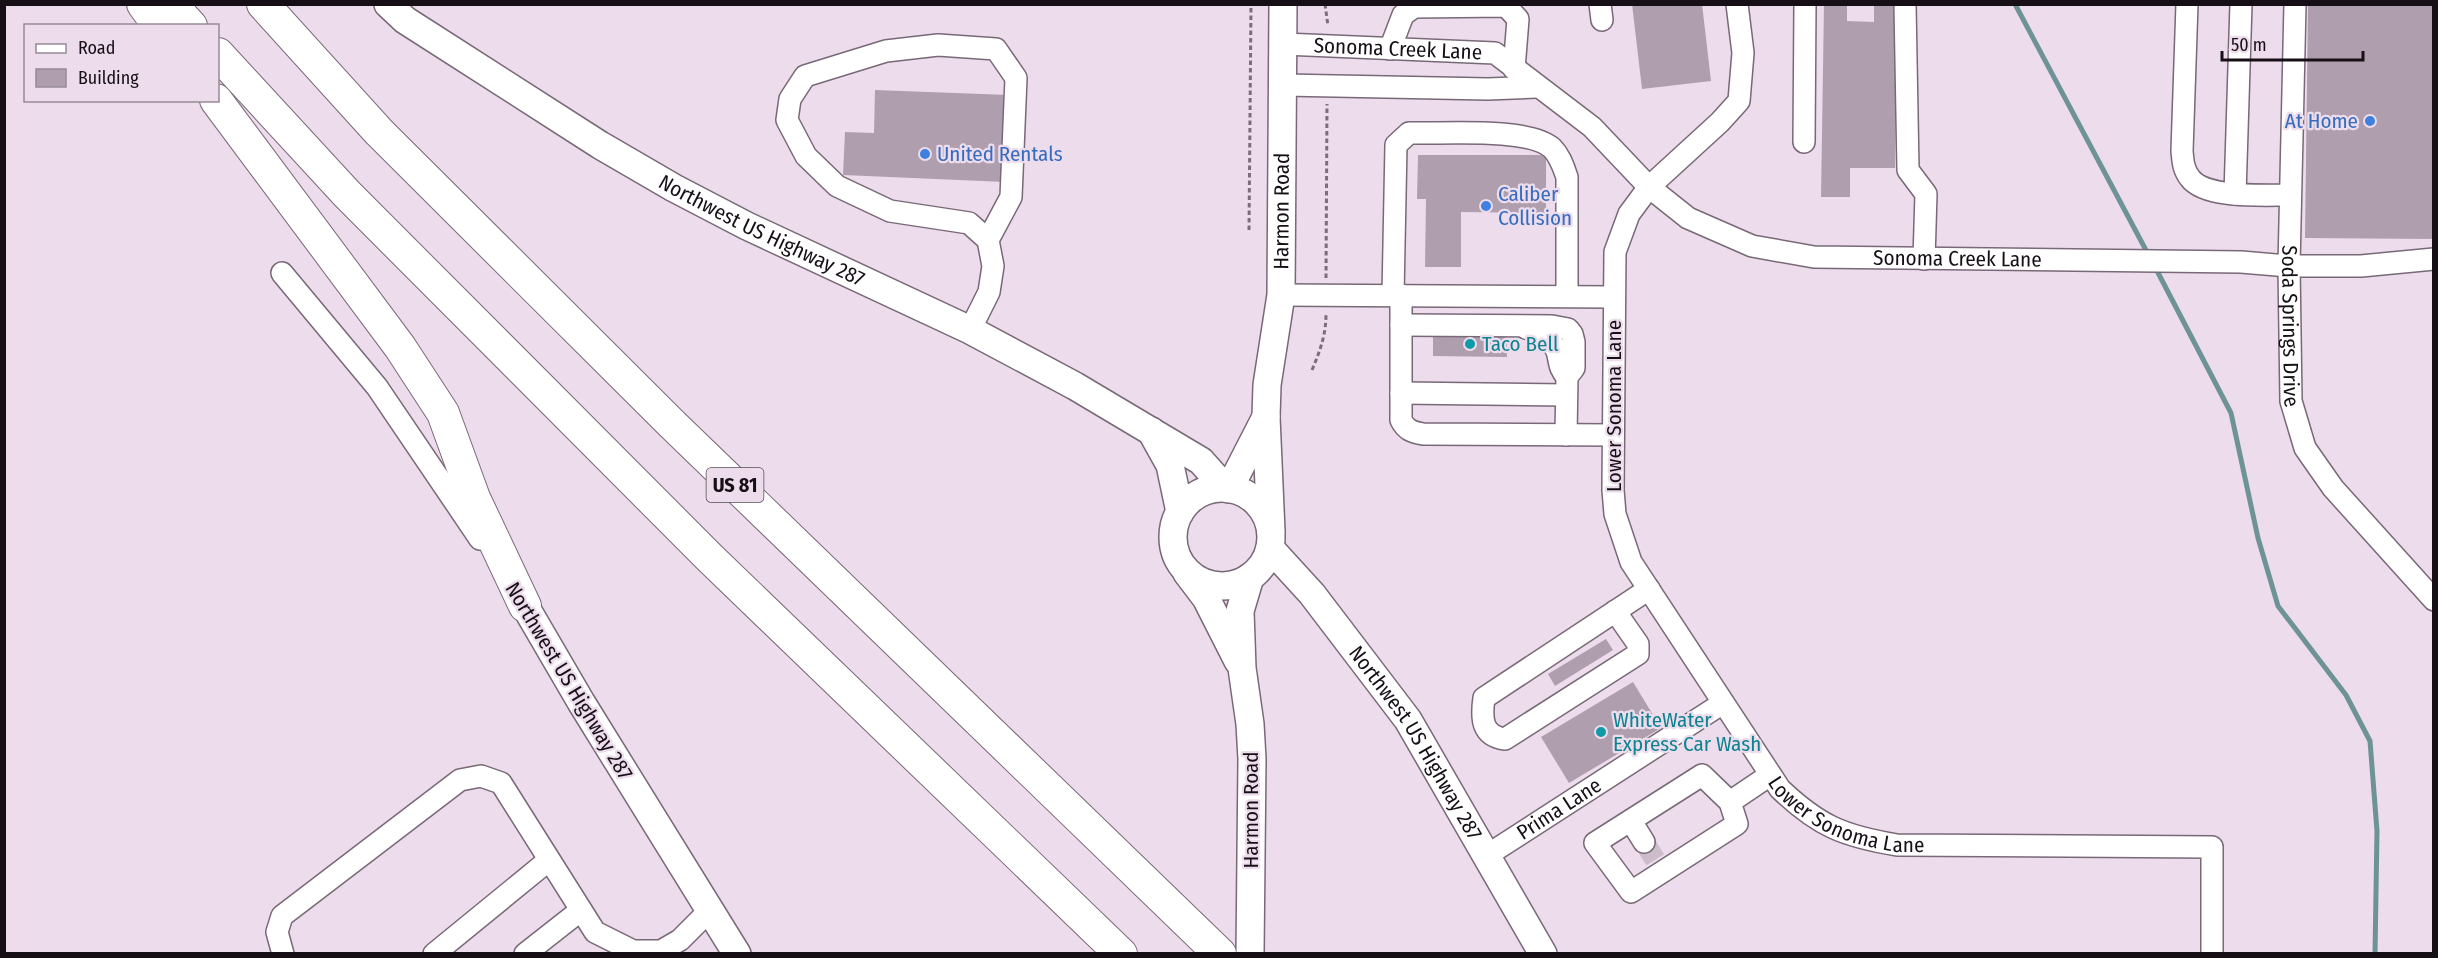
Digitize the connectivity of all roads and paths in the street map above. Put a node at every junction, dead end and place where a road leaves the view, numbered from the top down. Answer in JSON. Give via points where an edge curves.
{"nodes":[{"id":1,"x":143,"y":4,"type":"edge"},
{"id":2,"x":171,"y":4,"type":"edge"},
{"id":3,"x":264,"y":4,"type":"edge"},
{"id":4,"x":388,"y":4,"type":"edge"},
{"id":5,"x":1251,"y":4,"type":"edge"},
{"id":6,"x":1283,"y":4,"type":"edge"},
{"id":7,"x":1325,"y":4,"type":"edge"},
{"id":8,"x":1737,"y":4,"type":"edge"},
{"id":9,"x":1805,"y":4,"type":"edge"},
{"id":10,"x":1905,"y":4,"type":"edge"},
{"id":11,"x":2187,"y":4,"type":"edge"},
{"id":12,"x":2241,"y":4,"type":"edge"},
{"id":13,"x":2295,"y":4,"type":"edge"},
{"id":14,"x":1452,"y":5,"type":"edge"},
{"id":15,"x":1407,"y":8,"type":"edge"},
{"id":16,"x":158,"y":24,"type":"edge"},
{"id":17,"x":188,"y":24,"type":"edge"},
{"id":18,"x":1284,"y":44,"type":"junction"},
{"id":19,"x":1328,"y":47,"type":"junction"},
{"id":20,"x":1390,"y":49,"type":"junction"},
{"id":21,"x":219,"y":55,"type":"edge"},
{"id":22,"x":1514,"y":69,"type":"junction"},
{"id":23,"x":1284,"y":85,"type":"junction"},
{"id":24,"x":1327,"y":87,"type":"junction"},
{"id":25,"x":1537,"y":87,"type":"junction"},
{"id":26,"x":217,"y":102,"type":"edge"},
{"id":27,"x":1804,"y":142,"type":"dead end"},
{"id":28,"x":1649,"y":187,"type":"junction"},
{"id":29,"x":2235,"y":194,"type":"junction"},
{"id":30,"x":2290,"y":195,"type":"junction"},
{"id":31,"x":1249,"y":230,"type":"dead end"},
{"id":32,"x":988,"y":240,"type":"junction"},
{"id":33,"x":1924,"y":259,"type":"junction"},
{"id":34,"x":2433,"y":259,"type":"edge"},
{"id":35,"x":2289,"y":266,"type":"junction"},
{"id":36,"x":282,"y":273,"type":"dead end"},
{"id":37,"x":1326,"y":294,"type":"junction"},
{"id":38,"x":1281,"y":295,"type":"junction"},
{"id":39,"x":1397,"y":295,"type":"junction"},
{"id":40,"x":1567,"y":296,"type":"junction"},
{"id":41,"x":1614,"y":297,"type":"junction"},
{"id":42,"x":1401,"y":324,"type":"junction"},
{"id":43,"x":970,"y":330,"type":"junction"},
{"id":44,"x":1312,"y":370,"type":"dead end"},
{"id":45,"x":1566,"y":386,"type":"junction"},
{"id":46,"x":1401,"y":393,"type":"junction"},
{"id":47,"x":1266,"y":417,"type":"junction"},
{"id":48,"x":1151,"y":430,"type":"junction"},
{"id":49,"x":1566,"y":435,"type":"junction"},
{"id":50,"x":1613,"y":435,"type":"junction"},
{"id":51,"x":1227,"y":488,"type":"junction"},
{"id":52,"x":1180,"y":512,"type":"junction"},
{"id":53,"x":1270,"y":540,"type":"junction"},
{"id":54,"x":1180,"y":562,"type":"junction"},
{"id":55,"x":1250,"y":578,"type":"junction"},
{"id":56,"x":1649,"y":589,"type":"junction"},
{"id":57,"x":2433,"y":600,"type":"edge"},
{"id":58,"x":525,"y":606,"type":"junction"},
{"id":59,"x":1615,"y":611,"type":"junction"},
{"id":60,"x":1242,"y":668,"type":"junction"},
{"id":61,"x":1723,"y":703,"type":"junction"},
{"id":62,"x":1770,"y":775,"type":"junction"},
{"id":63,"x":1730,"y":802,"type":"junction"},
{"id":64,"x":1631,"y":821,"type":"junction"},
{"id":65,"x":1644,"y":842,"type":"tunnel mouth"},
{"id":66,"x":1486,"y":856,"type":"junction"},
{"id":67,"x":549,"y":860,"type":"junction"},
{"id":68,"x":581,"y":910,"type":"junction"},
{"id":69,"x":710,"y":910,"type":"junction"},
{"id":70,"x":608,"y":947,"type":"edge"},
{"id":71,"x":283,"y":954,"type":"edge"},
{"id":72,"x":434,"y":954,"type":"edge"},
{"id":73,"x":525,"y":954,"type":"edge"},
{"id":74,"x":737,"y":954,"type":"edge"},
{"id":75,"x":1121,"y":954,"type":"edge"},
{"id":76,"x":1220,"y":954,"type":"edge"},
{"id":77,"x":1250,"y":954,"type":"edge"},
{"id":78,"x":1543,"y":954,"type":"edge"},
{"id":79,"x":2212,"y":954,"type":"edge"}],
"edges":[{"from":1,"to":16,"type":"highway"},
{"from":2,"to":17,"type":"highway"},
{"from":3,"to":76,"type":"highway","number":"US 81","via":[[379,132],[672,424]]},
{"from":4,"to":43,"type":"main road","name":"Northwest US Highway 287","via":[[405,20],[674,188]]},
{"from":5,"to":31,"type":"path"},
{"from":6,"to":18,"type":"main road","name":"Harmon Road"},
{"from":7,"to":19,"type":"path"},
{"from":8,"to":28,"type":"street","name":"Lower Sonoma Lane","via":[[1743,53],[1739,100]]},
{"from":9,"to":27,"type":"street"},
{"from":10,"to":33,"type":"street","via":[[1908,170],[1926,194]]},
{"from":11,"to":29,"type":"street","via":[[2184,167],[2191,180],[2224,194]]},
{"from":12,"to":29,"type":"street"},
{"from":13,"to":30,"type":"street","name":"Soda Springs Drive"},
{"from":14,"to":15,"type":"street"},
{"from":14,"to":22,"type":"street","via":[[1506,6],[1518,19]]},
{"from":15,"to":20,"type":"street"},
{"from":18,"to":19,"type":"street","name":"Sonoma Creek Lane"},
{"from":18,"to":23,"type":"main road","name":"Harmon Road"},
{"from":19,"to":20,"type":"street","name":"Sonoma Creek Lane"},
{"from":20,"to":22,"type":"street","name":"Sonoma Creek Lane","via":[[1495,53]]},
{"from":21,"to":75,"type":"highway","via":[[347,194],[710,558]]},
{"from":22,"to":25,"type":"street","name":"Sonoma Creek Lane"},
{"from":23,"to":24,"type":"street","name":"Sonoma Creek Lane"},
{"from":23,"to":38,"type":"main road","name":"Harmon Road"},
{"from":24,"to":25,"type":"street","name":"Sonoma Creek Lane"},
{"from":24,"to":37,"type":"path"},
{"from":25,"to":28,"type":"street","name":"Sonoma Creek Lane","via":[[1592,127]]},
{"from":26,"to":58,"type":"highway","via":[[425,385],[442,413],[474,498]]},
{"from":28,"to":33,"type":"street","name":"Sonoma Creek Lane","via":[[1688,218],[1752,246],[1814,257]]},
{"from":28,"to":41,"type":"street","name":"Lower Sonoma Lane","via":[[1619,235]]},
{"from":29,"to":30,"type":"street"},
{"from":30,"to":35,"type":"street","name":"Soda Springs Drive"},
{"from":32,"to":32,"type":"street","via":[[969,223],[890,211],[837,186],[806,156],[787,120],[790,99],[805,76],[886,51],[938,45],[996,49],[1016,78],[1016,90],[1011,197]]},
{"from":32,"to":43,"type":"street","via":[[993,266],[989,292]]},
{"from":33,"to":35,"type":"street","name":"Sonoma Creek Lane","via":[[2241,262]]},
{"from":34,"to":35,"type":"street","name":"Sonoma Creek Lane","via":[[2361,266]]},
{"from":35,"to":57,"type":"street","name":"Soda Springs Drive","via":[[2291,401],[2305,448],[2333,488]]},
{"from":36,"to":58,"type":"street","name":"Northwest US Highway 287","via":[[376,387]]},
{"from":37,"to":38,"type":"street"},
{"from":37,"to":39,"type":"street"},
{"from":37,"to":44,"type":"path","via":[[1326,328]]},
{"from":38,"to":47,"type":"main road","name":"Harmon Road"},
{"from":39,"to":40,"type":"street"},
{"from":39,"to":40,"type":"street","via":[[1396,145],[1409,133],[1517,135],[1551,148],[1567,177]]},
{"from":39,"to":42,"type":"street"},
{"from":40,"to":41,"type":"street"},
{"from":41,"to":50,"type":"street","name":"Lower Sonoma Lane"},
{"from":42,"to":45,"type":"street","via":[[1562,327],[1572,334],[1574,368]]},
{"from":42,"to":46,"type":"street"},
{"from":43,"to":48,"type":"main road","name":"Northwest US Highway 287"},
{"from":45,"to":46,"type":"street"},
{"from":45,"to":49,"type":"street"},
{"from":46,"to":49,"type":"street","via":[[1401,420],[1411,432]]},
{"from":47,"to":51,"type":"main road","name":"Harmon Road"},
{"from":47,"to":53,"type":"main road","name":"Harmon Road"},
{"from":48,"to":51,"type":"main road","name":"Northwest US Highway 287","via":[[1201,461]]},
{"from":48,"to":52,"type":"main road","via":[[1170,465]]},
{"from":49,"to":50,"type":"street"},
{"from":50,"to":56,"type":"street","name":"Lower Sonoma Lane","via":[[1615,514],[1631,562]]},
{"from":51,"to":52,"type":"main road","via":[[1207,490],[1191,499]]},
{"from":51,"to":53,"type":"main road","via":[[1244,493],[1257,503],[1266,516]]},
{"from":52,"to":54,"type":"main road","via":[[1173,529]]},
{"from":53,"to":55,"type":"main road","via":[[1266,559]]},
{"from":53,"to":66,"type":"main road","name":"Northwest US Highway 287","via":[[1408,720]]},
{"from":54,"to":55,"type":"main road","via":[[1188,572],[1211,585],[1225,586]]},
{"from":54,"to":60,"type":"main road","name":"Harmon Road","via":[[1206,598]]},
{"from":55,"to":60,"type":"main road","name":"Harmon Road","via":[[1240,611]]},
{"from":56,"to":59,"type":"street"},
{"from":56,"to":61,"type":"street","name":"Lower Sonoma Lane"},
{"from":58,"to":69,"type":"main road","name":"Northwest US Highway 287"},
{"from":59,"to":59,"type":"street","via":[[1485,698],[1482,712],[1486,729],[1494,737],[1505,739],[1638,654],[1638,644]]},
{"from":60,"to":77,"type":"main road","name":"Harmon Road","via":[[1251,742]]},
{"from":61,"to":62,"type":"street","name":"Lower Sonoma Lane"},
{"from":61,"to":66,"type":"street","name":"Prima Lane"},
{"from":62,"to":63,"type":"street"},
{"from":62,"to":79,"type":"street","name":"Lower Sonoma Lane","via":[[1804,812],[1834,829],[1897,845],[2212,847]]},
{"from":63,"to":64,"type":"street","via":[[1702,775]]},
{"from":63,"to":64,"type":"street","via":[[1737,824],[1659,866],[1631,892],[1595,843]]},
{"from":64,"to":65,"type":"street"},
{"from":66,"to":78,"type":"main road","name":"Northwest US Highway 287"},
{"from":67,"to":68,"type":"street"},
{"from":67,"to":71,"type":"street","via":[[501,783],[481,776],[460,780],[282,916],[277,932]]},
{"from":67,"to":72,"type":"street"},
{"from":68,"to":70,"type":"street"},
{"from":68,"to":73,"type":"street"},
{"from":69,"to":70,"type":"street","via":[[680,940],[662,951]]},
{"from":69,"to":74,"type":"main road","name":"Northwest US Highway 287"}]}
